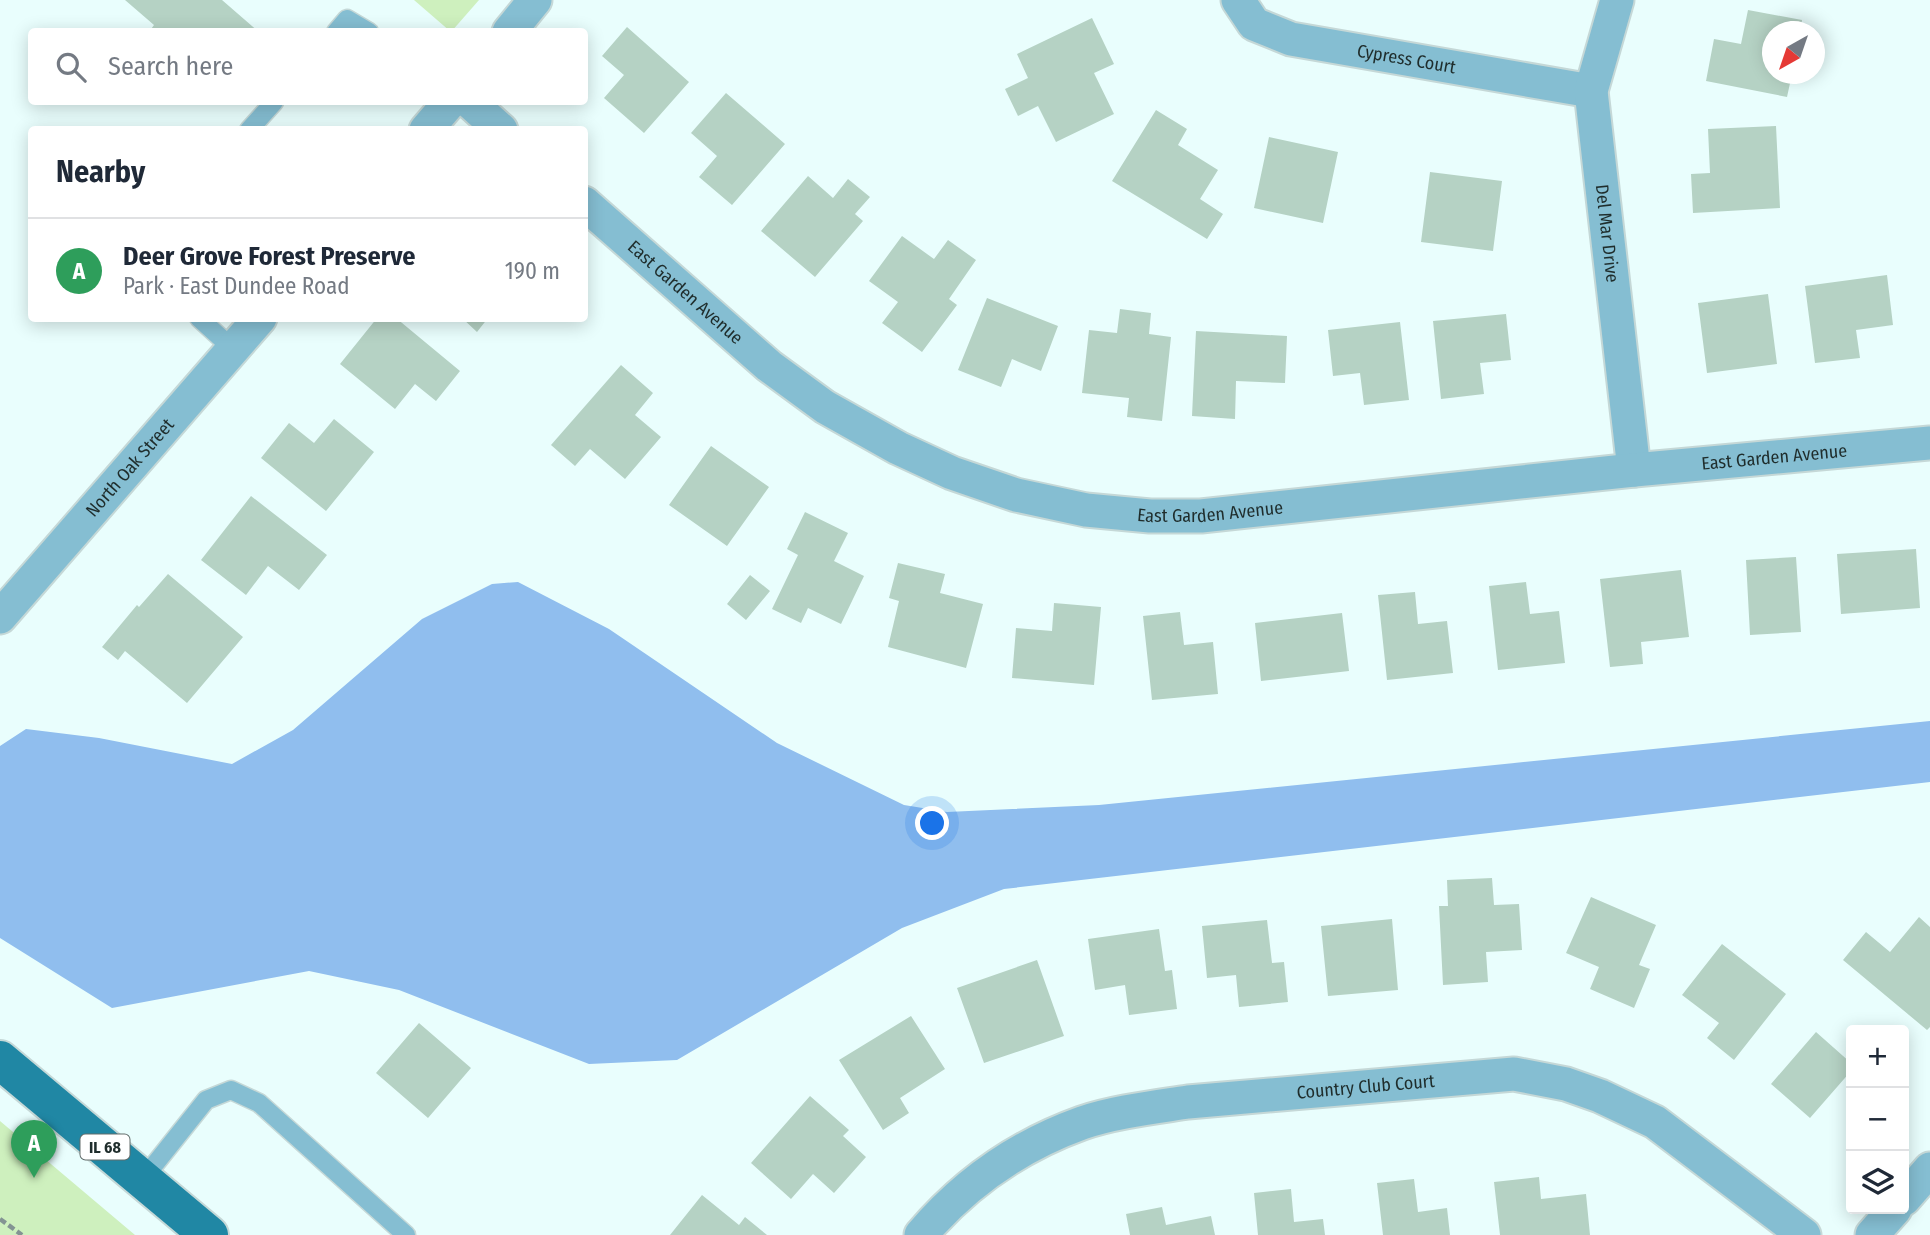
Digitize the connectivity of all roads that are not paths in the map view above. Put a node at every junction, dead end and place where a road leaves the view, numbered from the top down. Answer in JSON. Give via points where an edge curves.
{"nodes":[{"id":1,"x":535,"y":0,"type":"edge"},
{"id":2,"x":1238,"y":0,"type":"edge"},
{"id":3,"x":1617,"y":0,"type":"edge"},
{"id":4,"x":339,"y":28,"type":"edge"},
{"id":5,"x":362,"y":28,"type":"edge"},
{"id":6,"x":512,"y":28,"type":"edge"},
{"id":7,"x":1591,"y":91,"type":"junction"},
{"id":8,"x":271,"y":105,"type":"edge"},
{"id":9,"x":447,"y":105,"type":"edge"},
{"id":10,"x":473,"y":105,"type":"edge"},
{"id":11,"x":252,"y":126,"type":"edge"},
{"id":12,"x":429,"y":126,"type":"edge"},
{"id":13,"x":497,"y":126,"type":"edge"},
{"id":14,"x":588,"y":207,"type":"edge"},
{"id":15,"x":204,"y":322,"type":"edge"},
{"id":16,"x":257,"y":322,"type":"edge"},
{"id":17,"x":233,"y":349,"type":"junction"},
{"id":18,"x":1930,"y":443,"type":"edge"},
{"id":19,"x":1634,"y":470,"type":"junction"},
{"id":20,"x":0,"y":617,"type":"edge"},
{"id":21,"x":0,"y":1060,"type":"edge"},
{"id":22,"x":1930,"y":1169,"type":"edge"},
{"id":23,"x":143,"y":1179,"type":"junction"},
{"id":24,"x":1909,"y":1193,"type":"edge"},
{"id":25,"x":1891,"y":1214,"type":"edge"},
{"id":26,"x":400,"y":1233,"type":"edge"},
{"id":27,"x":209,"y":1235,"type":"edge"},
{"id":28,"x":921,"y":1235,"type":"edge"},
{"id":29,"x":1804,"y":1235,"type":"edge"},
{"id":30,"x":1872,"y":1235,"type":"edge"}],
"edges":[{"from":1,"to":6,"type":"street"},
{"from":2,"to":7,"type":"street","name":"Cypress Court","via":[[1254,24],[1291,39]]},
{"from":3,"to":7,"type":"street","name":"Del Mar Drive"},
{"from":4,"to":5,"type":"lane","via":[[347,19]]},
{"from":7,"to":19,"type":"street","name":"Del Mar Drive"},
{"from":8,"to":11,"type":"lane"},
{"from":9,"to":12,"type":"street"},
{"from":10,"to":13,"type":"street"},
{"from":14,"to":19,"type":"street","name":"East Garden Avenue","via":[[769,366],[825,407],[952,473],[1016,495],[1086,510],[1201,516]]},
{"from":15,"to":17,"type":"lane"},
{"from":16,"to":17,"type":"street","name":"North Oak Street"},
{"from":17,"to":20,"type":"street","name":"North Oak Street"},
{"from":18,"to":19,"type":"street","name":"East Garden Avenue"},
{"from":21,"to":23,"type":"main road","number":"IL 68"},
{"from":22,"to":24,"type":"street"},
{"from":23,"to":26,"type":"lane","via":[[206,1100],[231,1090],[259,1103]]},
{"from":23,"to":27,"type":"main road","number":"IL 68"},
{"from":25,"to":30,"type":"street"},
{"from":28,"to":29,"type":"street","name":"Country Club Court","via":[[944,1208],[1003,1161],[1084,1122],[1188,1102],[1514,1074],[1566,1084],[1655,1122]]}]}
